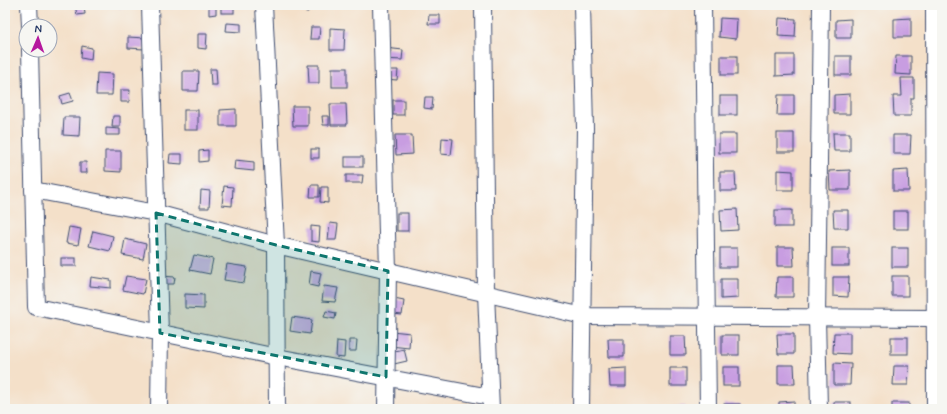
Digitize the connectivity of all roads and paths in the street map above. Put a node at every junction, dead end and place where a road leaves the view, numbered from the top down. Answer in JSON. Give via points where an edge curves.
{"nodes":[{"id":1,"x":29,"y":5,"type":"edge"},
{"id":2,"x":150,"y":5,"type":"edge"},
{"id":3,"x":264,"y":5,"type":"edge"},
{"id":4,"x":381,"y":5,"type":"edge"},
{"id":5,"x":483,"y":5,"type":"edge"},
{"id":6,"x":582,"y":5,"type":"edge"},
{"id":7,"x":703,"y":5,"type":"edge"},
{"id":8,"x":821,"y":5,"type":"edge"},
{"id":9,"x":934,"y":5,"type":"edge"},
{"id":10,"x":30,"y":18,"type":"edge"},
{"id":11,"x":30,"y":58,"type":"edge"},
{"id":12,"x":33,"y":190,"type":"junction"},
{"id":13,"x":156,"y":213,"type":"junction"},
{"id":14,"x":276,"y":245,"type":"junction"},
{"id":15,"x":388,"y":271,"type":"junction"},
{"id":16,"x":486,"y":293,"type":"junction"},
{"id":17,"x":583,"y":316,"type":"junction"},
{"id":18,"x":708,"y":317,"type":"junction"},
{"id":19,"x":817,"y":317,"type":"junction"},
{"id":20,"x":934,"y":318,"type":"junction"},
{"id":21,"x":160,"y":333,"type":"junction"},
{"id":22,"x":277,"y":357,"type":"junction"},
{"id":23,"x":386,"y":377,"type":"junction"},
{"id":24,"x":491,"y":403,"type":"edge"},
{"id":25,"x":159,"y":409,"type":"edge"},
{"id":26,"x":277,"y":409,"type":"edge"},
{"id":27,"x":386,"y":409,"type":"edge"},
{"id":28,"x":582,"y":409,"type":"edge"},
{"id":29,"x":708,"y":409,"type":"edge"},
{"id":30,"x":819,"y":409,"type":"edge"},
{"id":31,"x":934,"y":409,"type":"edge"}],
"edges":[{"from":1,"to":10,"type":"street"},
{"from":2,"to":13,"type":"street"},
{"from":3,"to":14,"type":"street"},
{"from":4,"to":15,"type":"street"},
{"from":5,"to":16,"type":"street"},
{"from":6,"to":17,"type":"street","via":[[585,128]]},
{"from":7,"to":18,"type":"street"},
{"from":8,"to":19,"type":"street"},
{"from":9,"to":20,"type":"street"},
{"from":11,"to":12,"type":"street"},
{"from":12,"to":13,"type":"street"},
{"from":12,"to":21,"type":"street","via":[[36,307]]},
{"from":13,"to":14,"type":"street"},
{"from":13,"to":21,"type":"street"},
{"from":14,"to":15,"type":"street"},
{"from":14,"to":22,"type":"street"},
{"from":15,"to":16,"type":"street"},
{"from":15,"to":23,"type":"street"},
{"from":16,"to":17,"type":"street"},
{"from":16,"to":24,"type":"street"},
{"from":17,"to":18,"type":"street"},
{"from":17,"to":28,"type":"street"},
{"from":18,"to":19,"type":"street"},
{"from":18,"to":29,"type":"street"},
{"from":19,"to":20,"type":"street"},
{"from":19,"to":30,"type":"street"},
{"from":20,"to":31,"type":"street"},
{"from":21,"to":22,"type":"street"},
{"from":21,"to":25,"type":"street"},
{"from":22,"to":23,"type":"street"},
{"from":22,"to":26,"type":"street"},
{"from":23,"to":24,"type":"street"},
{"from":23,"to":27,"type":"street"}]}
